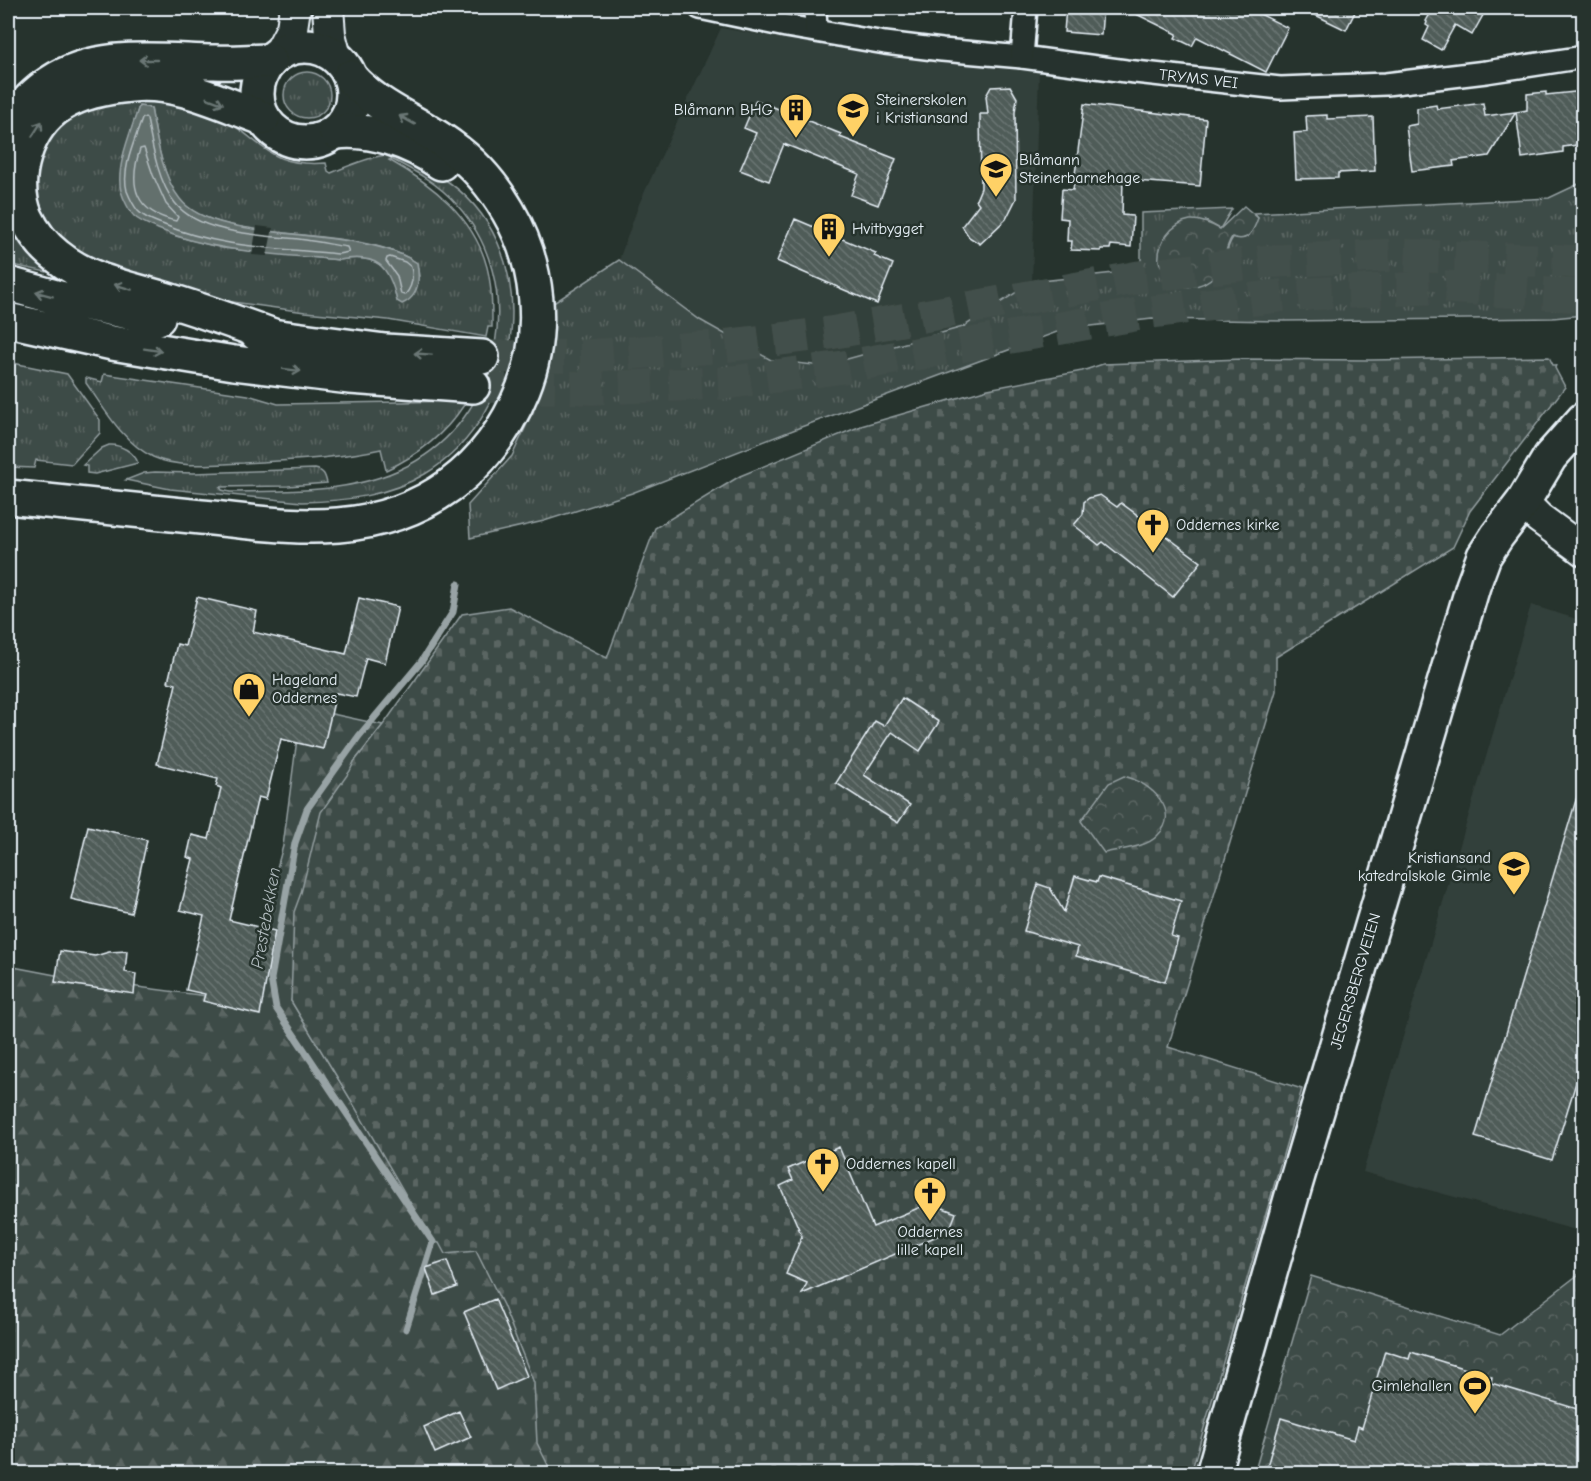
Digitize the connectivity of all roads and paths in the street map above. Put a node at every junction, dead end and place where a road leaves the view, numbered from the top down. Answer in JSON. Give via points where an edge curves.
{"nodes":[{"id":1,"x":295,"y":8,"type":"edge"},
{"id":2,"x":328,"y":8,"type":"edge"},
{"id":3,"x":700,"y":8,"type":"edge"},
{"id":4,"x":815,"y":8,"type":"edge"},
{"id":5,"x":1026,"y":8,"type":"edge"},
{"id":6,"x":816,"y":30,"type":"junction"},
{"id":7,"x":274,"y":57,"type":"junction"},
{"id":8,"x":1022,"y":57,"type":"junction"},
{"id":9,"x":1584,"y":57,"type":"edge"},
{"id":10,"x":343,"y":67,"type":"junction"},
{"id":11,"x":263,"y":118,"type":"junction"},
{"id":12,"x":8,"y":124,"type":"edge"},
{"id":13,"x":336,"y":132,"type":"junction"},
{"id":14,"x":8,"y":284,"type":"edge"},
{"id":15,"x":9,"y":321,"type":"edge"},
{"id":16,"x":279,"y":338,"type":"junction"},
{"id":17,"x":1584,"y":419,"type":"edge"},
{"id":18,"x":1584,"y":452,"type":"edge"},
{"id":19,"x":8,"y":482,"type":"edge"},
{"id":20,"x":8,"y":497,"type":"edge"},
{"id":21,"x":1523,"y":502,"type":"junction"},
{"id":22,"x":1584,"y":551,"type":"edge"},
{"id":23,"x":1213,"y":1473,"type":"edge"}],
"edges":[{"from":1,"to":7,"type":"main road","via":[[292,28]]},
{"from":2,"to":10,"type":"main road","via":[[330,34]]},
{"from":3,"to":6,"type":"street","name":"TRYMS VEI"},
{"from":4,"to":6,"type":"street"},
{"from":5,"to":8,"type":"street"},
{"from":6,"to":8,"type":"street","name":"TRYMS VEI","via":[[908,46]]},
{"from":7,"to":10,"type":"main road","via":[[288,49],[308,46],[318,48]]},
{"from":7,"to":11,"type":"main road","via":[[260,76],[256,93]]},
{"from":7,"to":12,"type":"main road","one_way":true,"via":[[217,62],[107,62],[50,82]]},
{"from":8,"to":9,"type":"street","name":"TRYMS VEI","via":[[1280,88],[1395,83]]},
{"from":10,"to":13,"type":"main road","via":[[354,89],[353,101]]},
{"from":20,"to":10,"type":"main road","one_way":true,"via":[[266,524],[337,525],[385,517],[418,505],[462,477],[486,453],[515,410],[532,360],[537,308],[528,257],[508,210],[476,168],[449,145],[373,99]]},
{"from":11,"to":13,"type":"main road","via":[[277,134],[296,142],[317,142]]},
{"from":16,"to":11,"type":"main road","one_way":true,"via":[[118,286],[72,267],[34,231],[26,217],[21,189],[21,170],[35,131],[60,105],[95,90],[134,84],[178,88]]},
{"from":13,"to":19,"type":"main road","via":[[378,135],[438,161],[474,191],[494,217],[508,246],[518,277],[521,309],[518,357],[493,418],[464,455],[411,492],[349,509],[284,510]]},
{"from":16,"to":14,"type":"main road","one_way":true,"via":[[162,319]]},
{"from":15,"to":16,"type":"main road","one_way":true,"via":[[112,343],[350,377],[477,372],[385,351]]},
{"from":17,"to":21,"type":"main road","via":[[1550,457]]},
{"from":18,"to":21,"type":"main road"},
{"from":21,"to":22,"type":"main road"},
{"from":21,"to":23,"type":"main road","name":"JEGERSBERGVEIEN","via":[[1484,556],[1473,586]]}]}
